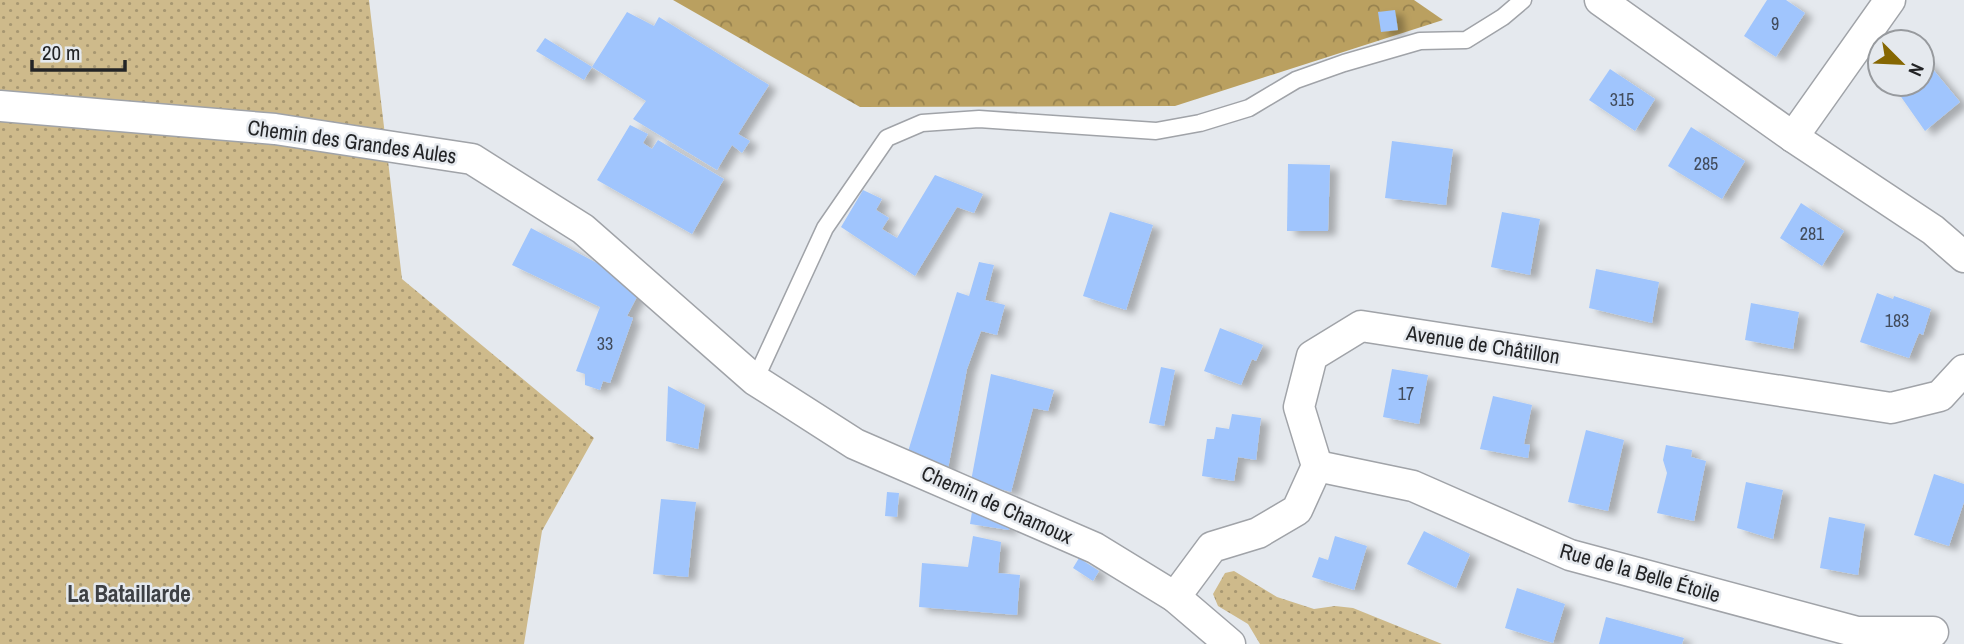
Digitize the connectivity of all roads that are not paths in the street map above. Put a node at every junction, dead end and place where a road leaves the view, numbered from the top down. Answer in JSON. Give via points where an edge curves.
{"nodes":[{"id":1,"x":1523,"y":0,"type":"edge"},
{"id":2,"x":1600,"y":0,"type":"edge"},
{"id":3,"x":1890,"y":0,"type":"edge"},
{"id":4,"x":0,"y":106,"type":"edge"},
{"id":5,"x":1793,"y":137,"type":"junction"},
{"id":6,"x":1964,"y":257,"type":"edge"},
{"id":7,"x":1964,"y":370,"type":"edge"},
{"id":8,"x":755,"y":380,"type":"junction"},
{"id":9,"x":1317,"y":466,"type":"junction"},
{"id":10,"x":1175,"y":597,"type":"junction"},
{"id":11,"x":1933,"y":632,"type":"dead end"},
{"id":12,"x":1230,"y":644,"type":"edge"}],
"edges":[{"from":1,"to":8,"type":"lane","via":[[1466,40],[1420,41],[1344,62],[1296,79],[1249,108],[1200,123],[1156,131],[979,119],[922,123],[887,138],[825,228]]},
{"from":2,"to":5,"type":"street"},
{"from":3,"to":5,"type":"street"},
{"from":4,"to":8,"type":"street","name":"Chemin des Grandes Aules","via":[[275,129],[472,159],[583,229]]},
{"from":5,"to":6,"type":"street","via":[[1933,230]]},
{"from":7,"to":9,"type":"street","name":"Avenue de Châtillon","via":[[1940,396],[1891,408],[1361,326],[1312,356],[1299,407]]},
{"from":8,"to":10,"type":"street","name":"Chemin de Chamoux","via":[[855,444],[1095,548]]},
{"from":9,"to":10,"type":"street","via":[[1297,510],[1258,533],[1212,547]]},
{"from":9,"to":11,"type":"street","name":"Rue de la Belle Étoile","via":[[1413,486],[1570,555],[1857,632]]},
{"from":10,"to":12,"type":"street","name":"Chemin de Chamoux"}]}
